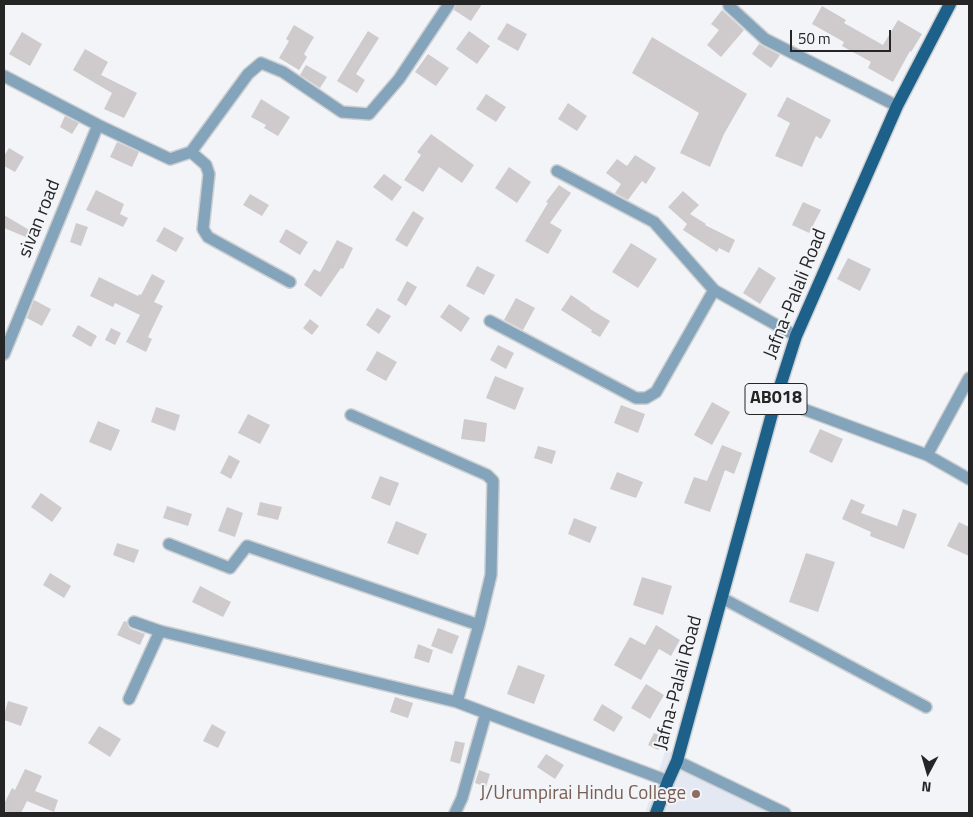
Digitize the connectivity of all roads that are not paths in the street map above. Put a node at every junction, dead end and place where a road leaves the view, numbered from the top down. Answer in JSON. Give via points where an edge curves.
{"nodes":[{"id":1,"x":449,"y":4,"type":"edge"},
{"id":2,"x":729,"y":4,"type":"edge"},
{"id":3,"x":950,"y":4,"type":"edge"},
{"id":4,"x":4,"y":76,"type":"edge"},
{"id":5,"x":897,"y":106,"type":"junction"},
{"id":6,"x":98,"y":125,"type":"junction"},
{"id":7,"x":191,"y":152,"type":"junction"},
{"id":8,"x":556,"y":171,"type":"dead end"},
{"id":9,"x":290,"y":282,"type":"dead end"},
{"id":10,"x":714,"y":290,"type":"junction"},
{"id":11,"x":490,"y":322,"type":"dead end"},
{"id":12,"x":796,"y":336,"type":"junction"},
{"id":13,"x":4,"y":354,"type":"edge"},
{"id":14,"x":969,"y":378,"type":"edge"},
{"id":15,"x":776,"y":399,"type":"junction"},
{"id":16,"x":351,"y":415,"type":"dead end"},
{"id":17,"x":927,"y":455,"type":"junction"},
{"id":18,"x":969,"y":479,"type":"edge"},
{"id":19,"x":169,"y":544,"type":"dead end"},
{"id":20,"x":722,"y":598,"type":"junction"},
{"id":21,"x":134,"y":622,"type":"dead end"},
{"id":22,"x":479,"y":625,"type":"junction"},
{"id":23,"x":160,"y":631,"type":"junction"},
{"id":24,"x":129,"y":699,"type":"dead end"},
{"id":25,"x":457,"y":702,"type":"junction"},
{"id":26,"x":926,"y":707,"type":"dead end"},
{"id":27,"x":486,"y":713,"type":"junction"},
{"id":28,"x":677,"y":762,"type":"junction"},
{"id":29,"x":668,"y":781,"type":"junction"},
{"id":30,"x":456,"y":813,"type":"edge"},
{"id":31,"x":656,"y":813,"type":"edge"},
{"id":32,"x":785,"y":813,"type":"edge"}],
"edges":[{"from":1,"to":7,"type":"street","via":[[399,78],[369,114],[342,112],[283,72],[261,63],[248,74]]},
{"from":2,"to":5,"type":"street","via":[[765,40]]},
{"from":3,"to":5,"type":"main road","name":"Jafna-Palali Road","number":"AB018"},
{"from":4,"to":6,"type":"street"},
{"from":5,"to":12,"type":"main road","name":"Jafna-Palali Road","number":"AB018"},
{"from":6,"to":7,"type":"street","via":[[170,159]]},
{"from":6,"to":13,"type":"street","name":"sivan road"},
{"from":7,"to":9,"type":"street","via":[[206,166],[209,174],[203,229],[208,237]]},
{"from":8,"to":10,"type":"street","via":[[654,222]]},
{"from":10,"to":11,"type":"street","via":[[656,392],[646,398],[636,398]]},
{"from":10,"to":12,"type":"street"},
{"from":12,"to":15,"type":"main road","name":"Jafna-Palali Road","number":"AB018"},
{"from":14,"to":17,"type":"street"},
{"from":15,"to":17,"type":"street"},
{"from":15,"to":20,"type":"main road","name":"Jafna-Palali Road","number":"AB018"},
{"from":16,"to":22,"type":"street","via":[[487,475],[493,481],[491,574]]},
{"from":17,"to":18,"type":"street"},
{"from":19,"to":22,"type":"street","via":[[230,568],[247,546]]},
{"from":20,"to":26,"type":"street"},
{"from":20,"to":28,"type":"main road","name":"Jafna-Palali Road","number":"AB018"},
{"from":21,"to":23,"type":"street"},
{"from":22,"to":25,"type":"street"},
{"from":23,"to":24,"type":"street"},
{"from":23,"to":25,"type":"street"},
{"from":25,"to":27,"type":"street"},
{"from":27,"to":29,"type":"street"},
{"from":27,"to":30,"type":"street"},
{"from":28,"to":29,"type":"main road","name":"Jafna-Palali Road","number":"AB018"},
{"from":28,"to":32,"type":"street"},
{"from":29,"to":31,"type":"main road","name":"Jafna-Palali Road","number":"AB018"}]}
